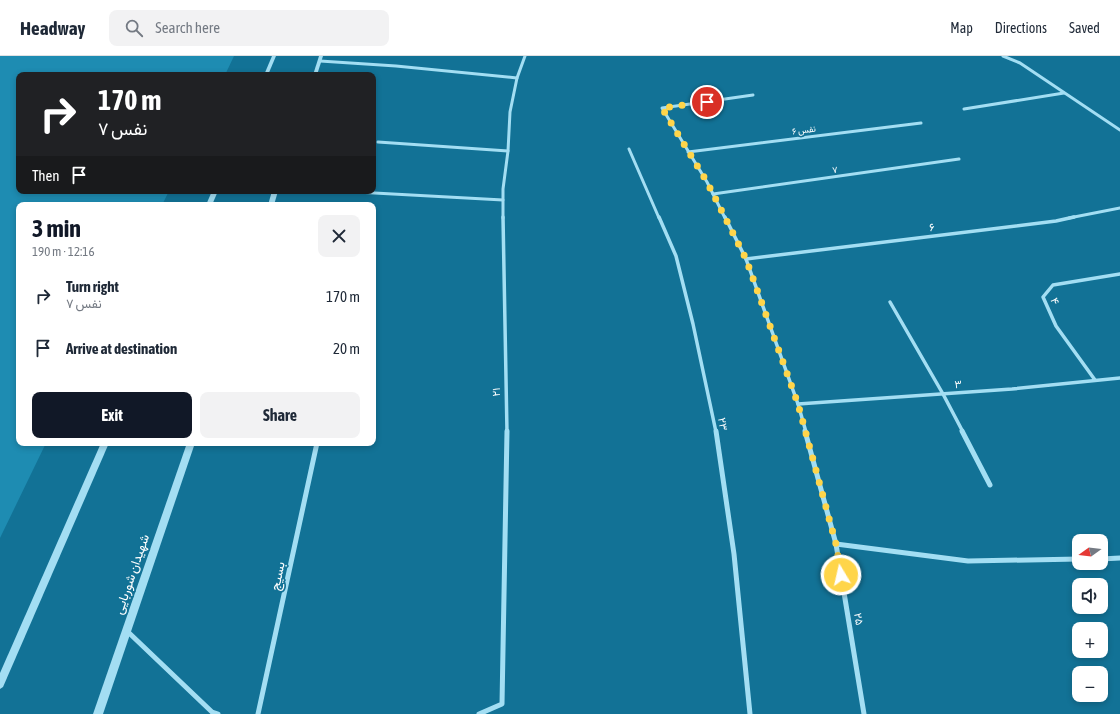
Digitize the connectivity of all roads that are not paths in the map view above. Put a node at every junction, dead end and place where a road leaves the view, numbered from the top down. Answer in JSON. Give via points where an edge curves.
{"nodes":[{"id":1,"x":274,"y":56,"type":"edge"},
{"id":2,"x":321,"y":56,"type":"edge"},
{"id":3,"x":525,"y":56,"type":"edge"},
{"id":4,"x":1003,"y":56,"type":"edge"},
{"id":5,"x":320,"y":61,"type":"junction"},
{"id":6,"x":267,"y":72,"type":"edge"},
{"id":7,"x":316,"y":72,"type":"edge"},
{"id":8,"x":517,"y":78,"type":"junction"},
{"id":9,"x":1065,"y":93,"type":"junction"},
{"id":10,"x":753,"y":95,"type":"dead end"},
{"id":11,"x":964,"y":110,"type":"dead end"},
{"id":12,"x":921,"y":123,"type":"dead end"},
{"id":13,"x":1120,"y":130,"type":"edge"},
{"id":14,"x":378,"y":142,"type":"dead end"},
{"id":15,"x":629,"y":149,"type":"dead end"},
{"id":16,"x":508,"y":151,"type":"junction"},
{"id":17,"x":688,"y":152,"type":"junction"},
{"id":18,"x":959,"y":159,"type":"dead end"},
{"id":19,"x":376,"y":193,"type":"edge"},
{"id":20,"x":713,"y":194,"type":"junction"},
{"id":21,"x":503,"y":200,"type":"junction"},
{"id":22,"x":1120,"y":208,"type":"edge"},
{"id":23,"x":746,"y":259,"type":"junction"},
{"id":24,"x":1120,"y":274,"type":"edge"},
{"id":25,"x":890,"y":302,"type":"dead end"},
{"id":26,"x":1120,"y":378,"type":"edge"},
{"id":27,"x":1095,"y":380,"type":"junction"},
{"id":28,"x":943,"y":394,"type":"junction"},
{"id":29,"x":798,"y":404,"type":"junction"},
{"id":30,"x":104,"y":446,"type":"edge"},
{"id":31,"x":190,"y":446,"type":"edge"},
{"id":32,"x":316,"y":446,"type":"edge"},
{"id":33,"x":990,"y":485,"type":"dead end"},
{"id":34,"x":836,"y":544,"type":"junction"},
{"id":35,"x":1120,"y":558,"type":"edge"},
{"id":36,"x":1072,"y":559,"type":"edge"},
{"id":37,"x":1108,"y":559,"type":"edge"},
{"id":38,"x":126,"y":630,"type":"junction"},
{"id":39,"x":0,"y":684,"type":"edge"},
{"id":40,"x":98,"y":714,"type":"edge"},
{"id":41,"x":218,"y":714,"type":"edge"},
{"id":42,"x":258,"y":714,"type":"edge"},
{"id":43,"x":479,"y":714,"type":"edge"},
{"id":44,"x":750,"y":714,"type":"edge"},
{"id":45,"x":864,"y":714,"type":"edge"}],
"edges":[{"from":1,"to":6,"type":"street"},
{"from":2,"to":5,"type":"street"},
{"from":3,"to":8,"type":"street","name":"۲۱"},
{"from":4,"to":9,"type":"street","via":[[1020,63]]},
{"from":5,"to":7,"type":"street"},
{"from":5,"to":8,"type":"street"},
{"from":8,"to":16,"type":"street","name":"۲۱","via":[[510,112]]},
{"from":9,"to":11,"type":"street"},
{"from":9,"to":13,"type":"street"},
{"from":10,"to":17,"type":"street","name":"۲۵","via":[[662,108]]},
{"from":12,"to":17,"type":"street","name":"نفس ۶"},
{"from":14,"to":16,"type":"street"},
{"from":15,"to":44,"type":"street","name":"۲۳","via":[[676,256],[714,422],[734,554]]},
{"from":16,"to":21,"type":"street","name":"۲۱"},
{"from":17,"to":20,"type":"street","name":"۲۵"},
{"from":18,"to":20,"type":"street","name":"۷"},
{"from":19,"to":21,"type":"street"},
{"from":20,"to":23,"type":"street","name":"۲۵"},
{"from":21,"to":43,"type":"street","name":"۲۱","via":[[507,435],[502,704]]},
{"from":22,"to":23,"type":"street","name":"۶","via":[[1056,221]]},
{"from":23,"to":29,"type":"street","name":"۲۵"},
{"from":24,"to":27,"type":"street","name":"۴","via":[[1053,285],[1043,297],[1056,326]]},
{"from":25,"to":28,"type":"street"},
{"from":26,"to":27,"type":"street","name":"۳"},
{"from":27,"to":28,"type":"street","name":"۳"},
{"from":28,"to":29,"type":"street","name":"۳"},
{"from":28,"to":33,"type":"street"},
{"from":29,"to":34,"type":"street","name":"۲۵"},
{"from":30,"to":39,"type":"street"},
{"from":31,"to":38,"type":"street","name":"شهیدان شوربایی"},
{"from":32,"to":42,"type":"street","name":"بسیج"},
{"from":34,"to":36,"type":"street","via":[[968,561]]},
{"from":34,"to":45,"type":"street","name":"۲۵"},
{"from":35,"to":37,"type":"street"},
{"from":38,"to":40,"type":"street","name":"شهیدان شوربایی"},
{"from":38,"to":41,"type":"street","via":[[212,712]]}]}
